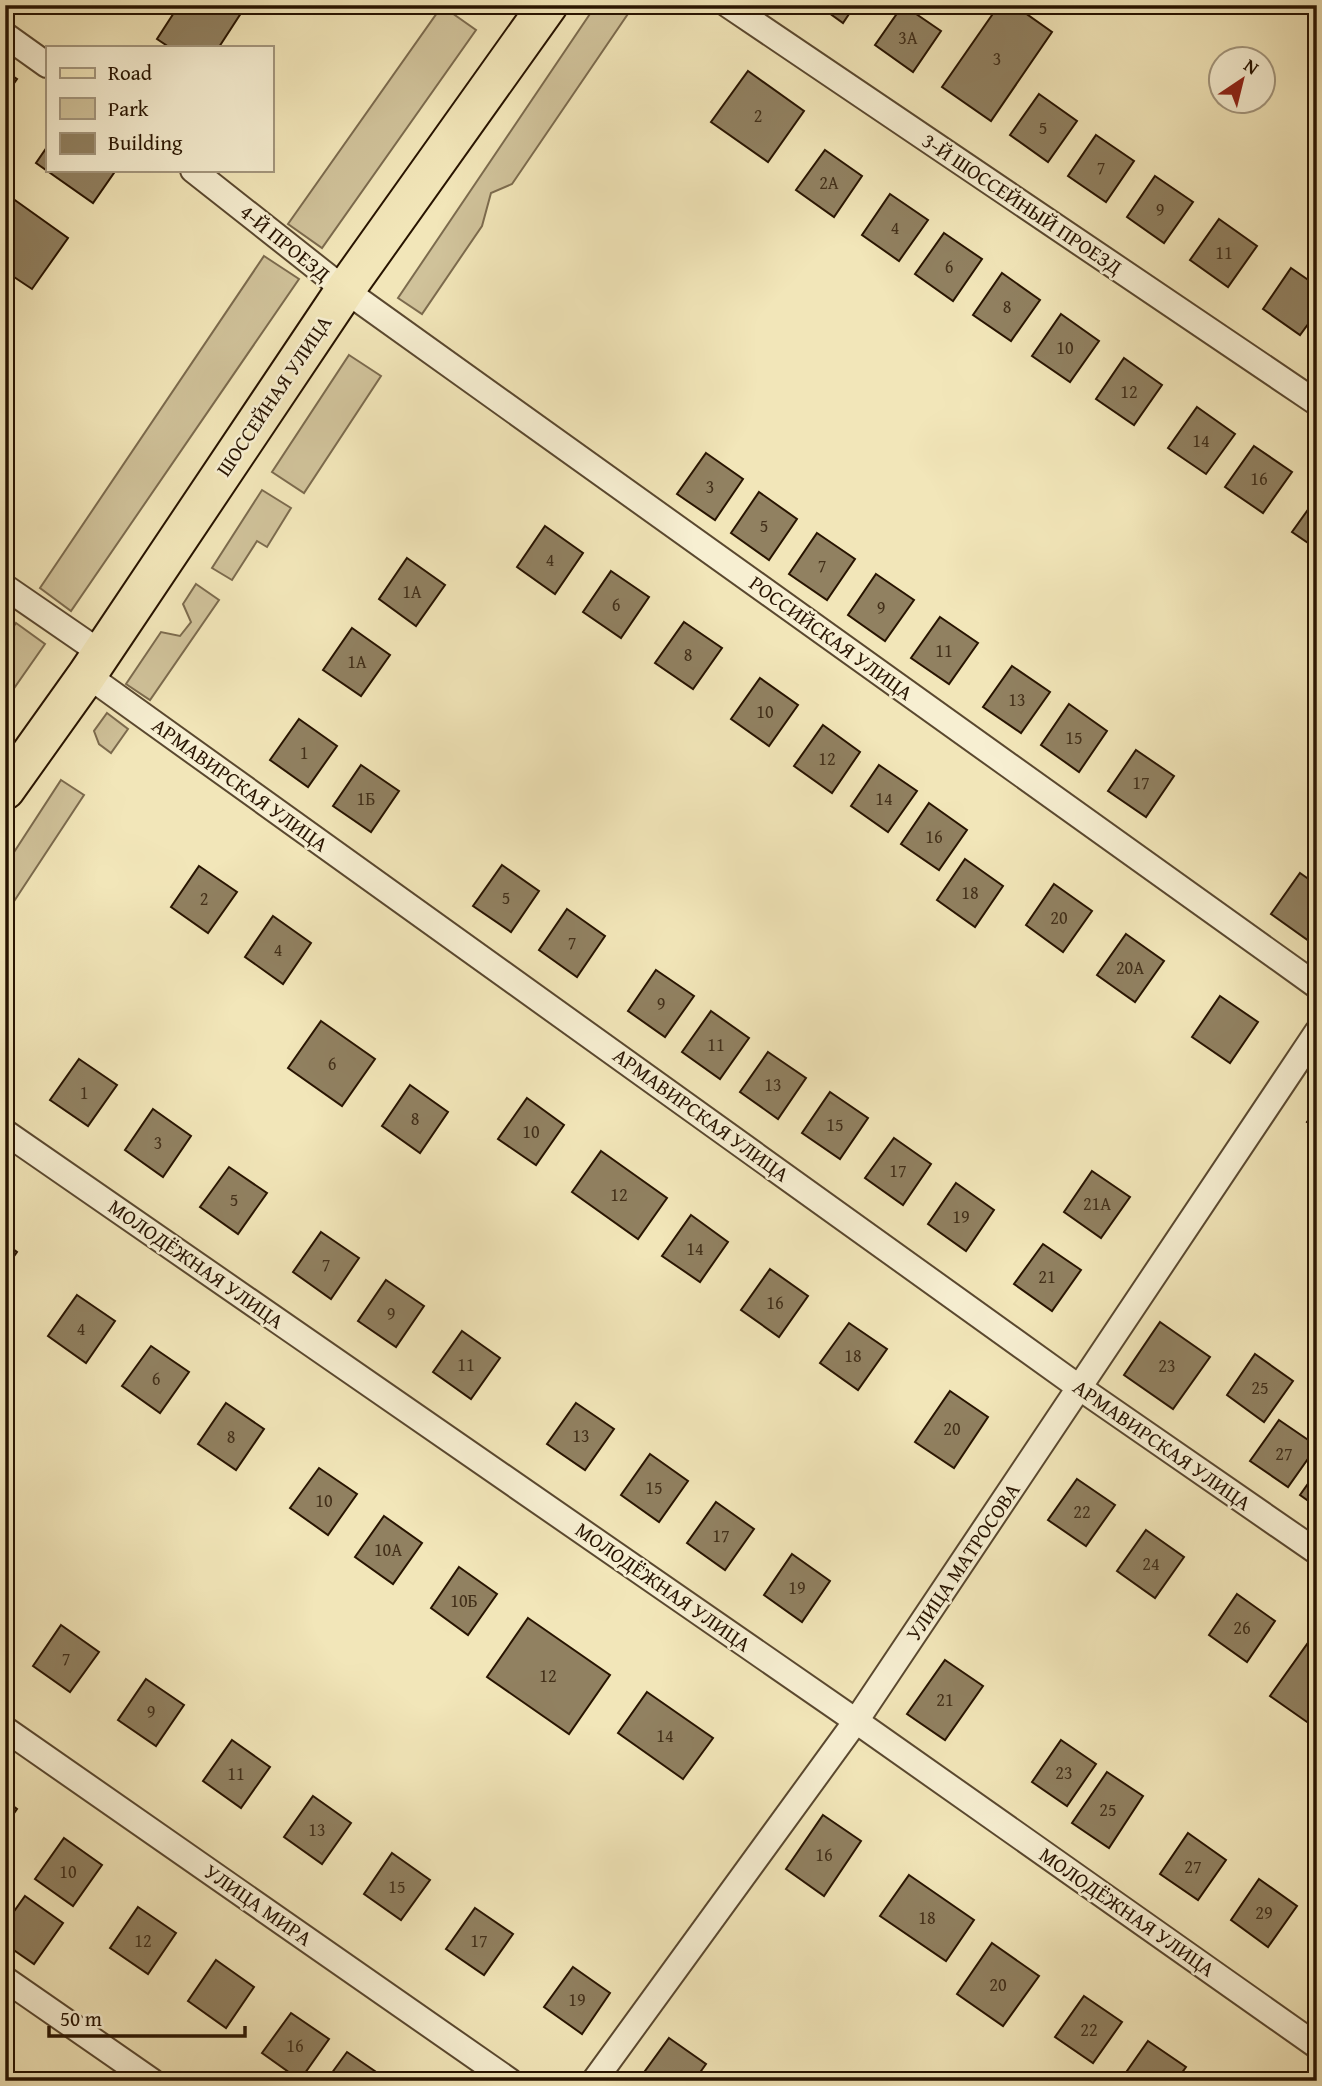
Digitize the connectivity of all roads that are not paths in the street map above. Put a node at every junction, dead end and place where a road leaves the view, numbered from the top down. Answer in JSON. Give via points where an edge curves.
{"nodes":[{"id":1,"x":548,"y":5,"type":"edge"},
{"id":2,"x":728,"y":5,"type":"edge"},
{"id":3,"x":5,"y":35,"type":"edge"},
{"id":4,"x":46,"y":64,"type":"edge"},
{"id":5,"x":196,"y":172,"type":"edge"},
{"id":6,"x":345,"y":290,"type":"junction"},
{"id":7,"x":1317,"y":403,"type":"edge"},
{"id":8,"x":5,"y":587,"type":"edge"},
{"id":9,"x":94,"y":664,"type":"junction"},
{"id":10,"x":5,"y":790,"type":"edge"},
{"id":11,"x":1317,"y":986,"type":"edge"},
{"id":12,"x":1317,"y":1032,"type":"edge"},
{"id":13,"x":5,"y":1132,"type":"edge"},
{"id":14,"x":1080,"y":1388,"type":"junction"},
{"id":15,"x":1317,"y":1552,"type":"edge"},
{"id":16,"x":856,"y":1721,"type":"junction"},
{"id":17,"x":5,"y":1729,"type":"edge"},
{"id":18,"x":5,"y":1979,"type":"edge"},
{"id":19,"x":1317,"y":2046,"type":"edge"},
{"id":20,"x":152,"y":2081,"type":"edge"},
{"id":21,"x":510,"y":2081,"type":"edge"},
{"id":22,"x":594,"y":2081,"type":"edge"}],
"edges":[{"from":1,"to":6,"type":"main road","name":"ШОССЕЙНАЯ УЛИЦА"},
{"from":2,"to":7,"type":"street","name":"3-Й ШОССЕЙНЫЙ ПРОЕЗД"},
{"from":3,"to":4,"type":"street"},
{"from":5,"to":6,"type":"street","name":"4-Й ПРОЕЗД"},
{"from":6,"to":9,"type":"main road","name":"ШОССЕЙНАЯ УЛИЦА"},
{"from":6,"to":11,"type":"street","name":"РОССИЙСКАЯ УЛИЦА"},
{"from":8,"to":9,"type":"street","name":"АРМАВИРСКАЯ УЛИЦА"},
{"from":9,"to":10,"type":"main road","name":"ШОССЕЙНАЯ УЛИЦА"},
{"from":9,"to":14,"type":"street","name":"АРМАВИРСКАЯ УЛИЦА"},
{"from":12,"to":14,"type":"street","name":"УЛИЦА МАТРОСОВА"},
{"from":13,"to":16,"type":"street","name":"МОЛОДЁЖНАЯ УЛИЦА"},
{"from":14,"to":15,"type":"street","name":"АРМАВИРСКАЯ УЛИЦА"},
{"from":14,"to":16,"type":"street","name":"УЛИЦА МАТРОСОВА"},
{"from":16,"to":19,"type":"street","name":"МОЛОДЁЖНАЯ УЛИЦА"},
{"from":16,"to":22,"type":"street","name":"УЛИЦА МАТРОСОВА"},
{"from":17,"to":21,"type":"street","name":"УЛИЦА МИРА"},
{"from":18,"to":20,"type":"street"}]}
